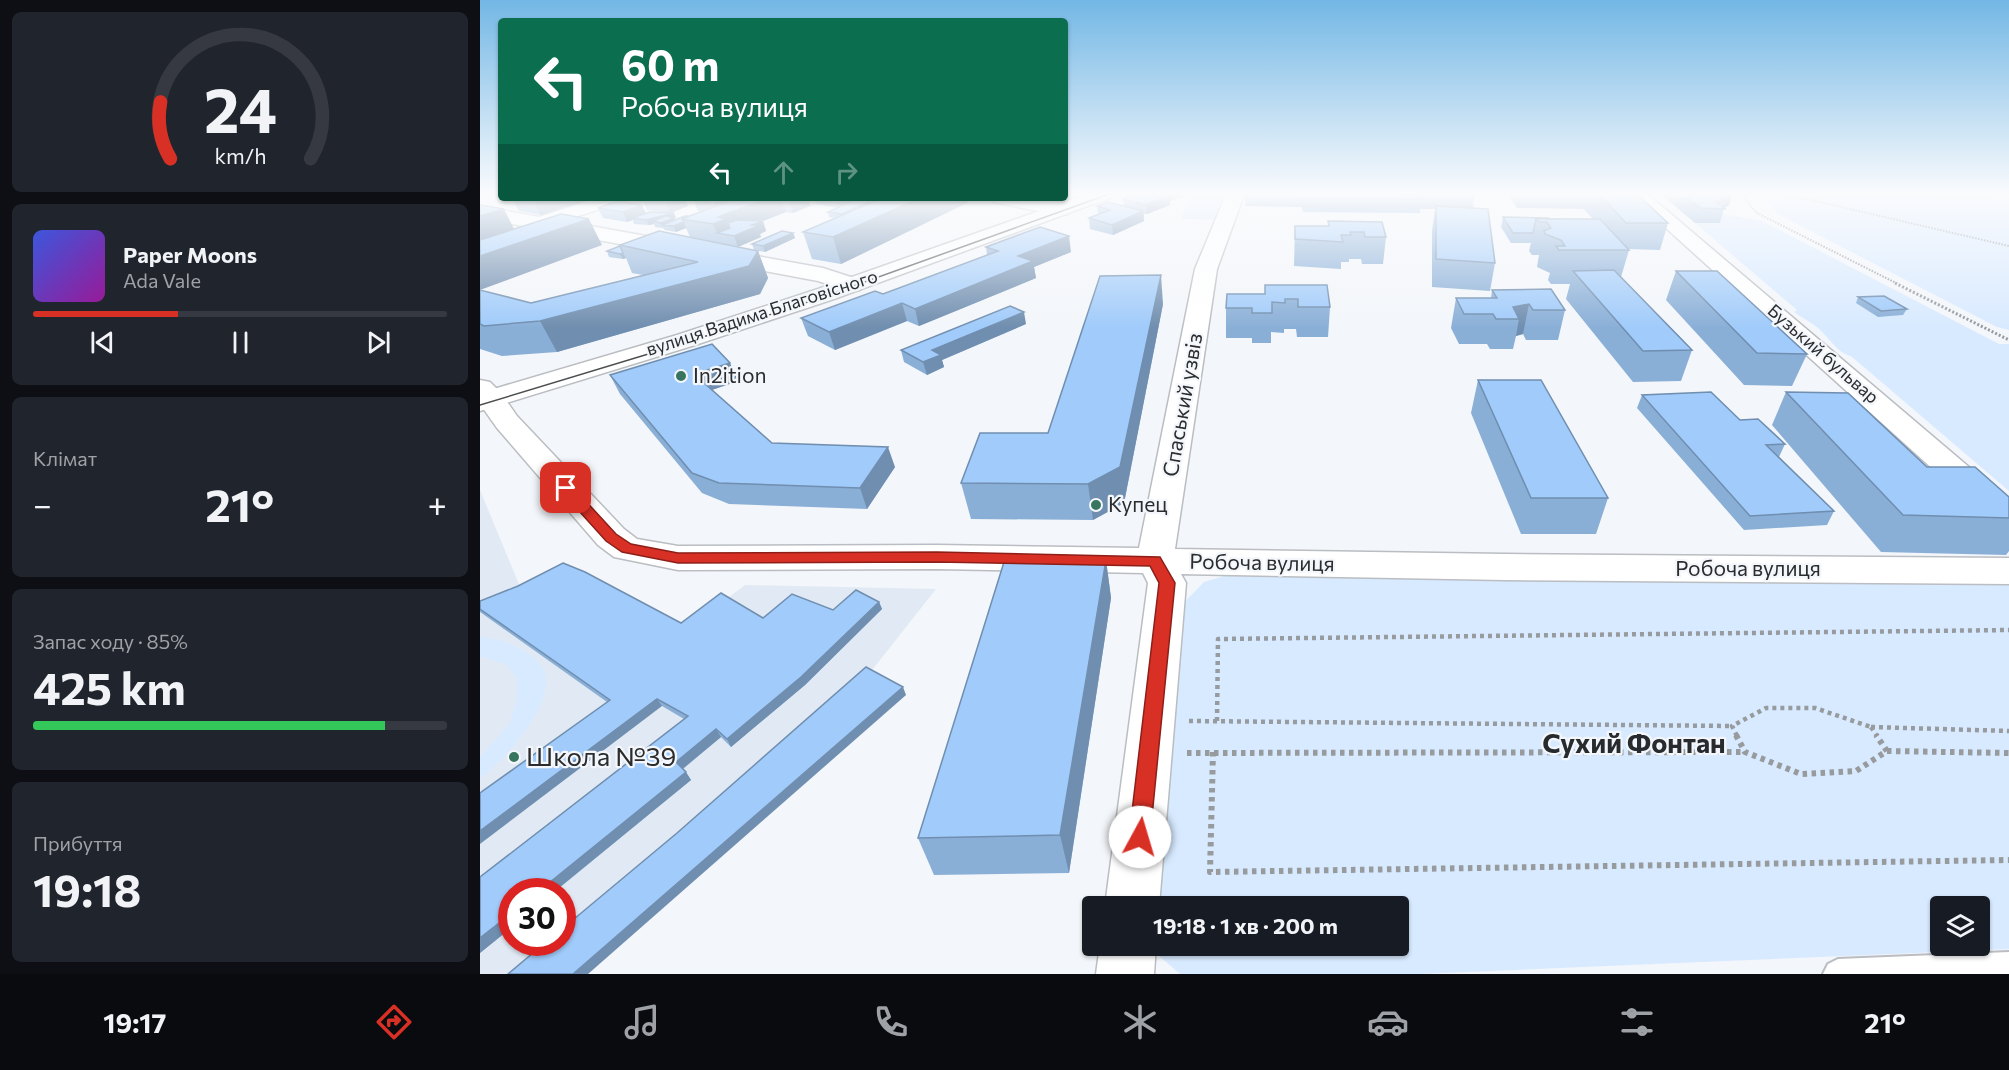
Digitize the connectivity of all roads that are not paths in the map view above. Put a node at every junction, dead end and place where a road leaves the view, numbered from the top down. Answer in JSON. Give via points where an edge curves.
{"nodes":[{"id":1,"x":619,"y":237,"type":"edge"},
{"id":2,"x":984,"y":237,"type":"edge"},
{"id":3,"x":1218,"y":237,"type":"edge"},
{"id":4,"x":1687,"y":237,"type":"edge"},
{"id":5,"x":852,"y":285,"type":"junction"},
{"id":6,"x":484,"y":396,"type":"edge"},
{"id":7,"x":2009,"y":519,"type":"edge"},
{"id":8,"x":1155,"y":561,"type":"junction"},
{"id":9,"x":2009,"y":571,"type":"edge"},
{"id":10,"x":1133,"y":896,"type":"edge"},
{"id":11,"x":1127,"y":956,"type":"edge"},
{"id":12,"x":2009,"y":967,"type":"edge"},
{"id":13,"x":1125,"y":974,"type":"edge"},
{"id":14,"x":1838,"y":974,"type":"edge"}],
"edges":[{"from":1,"to":5,"type":"street","via":[[823,275]]},
{"from":2,"to":5,"type":"street","name":"вулиця Вадима Благовісного"},
{"from":3,"to":8,"type":"street","name":"Спаський узвіз","via":[[1206,269]]},
{"from":4,"to":7,"type":"street","name":"Бузький бульвар"},
{"from":5,"to":6,"type":"street","name":"вулиця Вадима Благовісного","via":[[686,340]]},
{"from":6,"to":8,"type":"street","name":"Робоча вулиця","via":[[611,537],[627,549],[651,555]]},
{"from":8,"to":9,"type":"street","name":"Робоча вулиця"},
{"from":8,"to":10,"type":"street","via":[[1167,583]]},
{"from":11,"to":13,"type":"street"},
{"from":12,"to":14,"type":"lane"}]}
